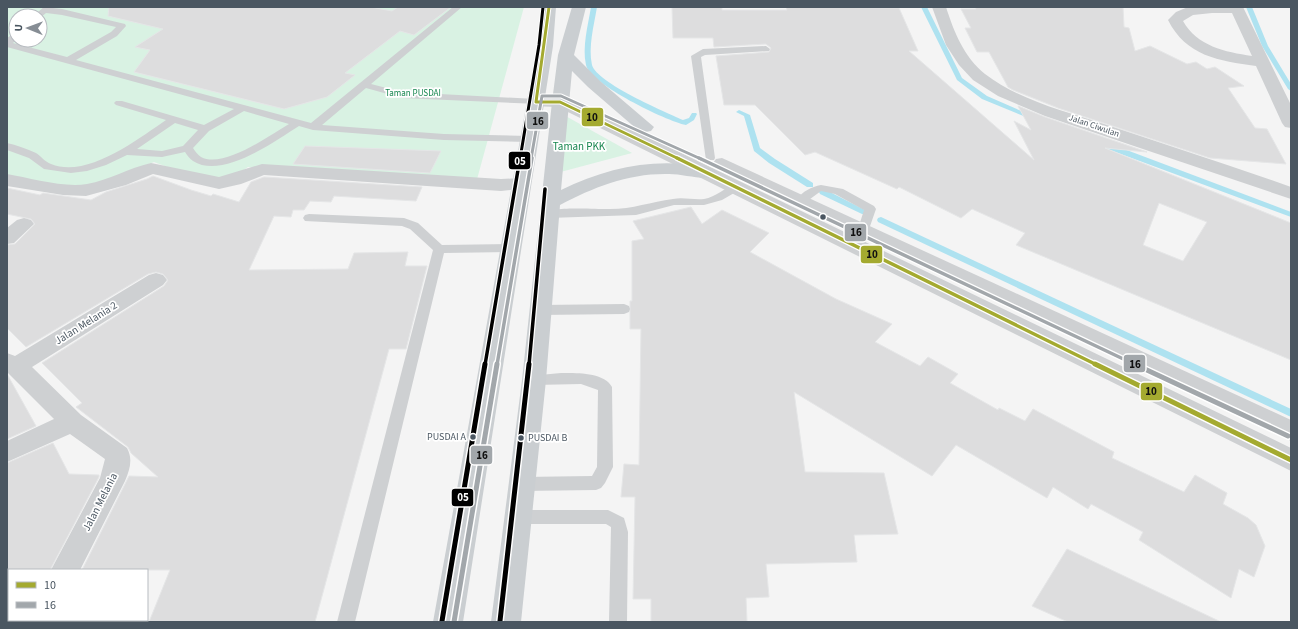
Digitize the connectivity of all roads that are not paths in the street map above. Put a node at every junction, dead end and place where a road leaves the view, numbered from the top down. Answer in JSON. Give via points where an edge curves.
{"nodes":[{"id":1,"x":458,"y":7,"type":"edge"},
{"id":2,"x":549,"y":7,"type":"edge"},
{"id":3,"x":579,"y":7,"type":"edge"},
{"id":4,"x":939,"y":7,"type":"edge"},
{"id":5,"x":1237,"y":8,"type":"edge"},
{"id":6,"x":48,"y":11,"type":"edge"},
{"id":7,"x":7,"y":43,"type":"edge"},
{"id":8,"x":766,"y":49,"type":"dead end"},
{"id":9,"x":566,"y":55,"type":"junction"},
{"id":10,"x":68,"y":61,"type":"junction"},
{"id":11,"x":1260,"y":62,"type":"junction"},
{"id":12,"x":365,"y":85,"type":"junction"},
{"id":13,"x":536,"y":96,"type":"junction"},
{"id":14,"x":561,"y":96,"type":"junction"},
{"id":15,"x":119,"y":103,"type":"dead end"},
{"id":16,"x":243,"y":108,"type":"junction"},
{"id":17,"x":172,"y":120,"type":"junction"},
{"id":18,"x":297,"y":123,"type":"junction"},
{"id":19,"x":1291,"y":123,"type":"edge"},
{"id":20,"x":313,"y":127,"type":"junction"},
{"id":21,"x":645,"y":127,"type":"junction"},
{"id":22,"x":205,"y":129,"type":"junction"},
{"id":23,"x":528,"y":139,"type":"junction"},
{"id":24,"x":7,"y":146,"type":"edge"},
{"id":25,"x":187,"y":148,"type":"junction"},
{"id":26,"x":126,"y":152,"type":"junction"},
{"id":27,"x":709,"y":165,"type":"junction"},
{"id":28,"x":7,"y":180,"type":"edge"},
{"id":29,"x":521,"y":184,"type":"junction"},
{"id":30,"x":737,"y":187,"type":"junction"},
{"id":31,"x":1291,"y":193,"type":"edge"},
{"id":32,"x":549,"y":209,"type":"junction"},
{"id":33,"x":308,"y":218,"type":"dead end"},
{"id":34,"x":24,"y":224,"type":"dead end"},
{"id":35,"x":7,"y":238,"type":"edge"},
{"id":36,"x":510,"y":248,"type":"junction"},
{"id":37,"x":439,"y":249,"type":"junction"},
{"id":38,"x":156,"y":280,"type":"dead end"},
{"id":39,"x":988,"y":299,"type":"junction"},
{"id":40,"x":624,"y":309,"type":"dead end"},
{"id":41,"x":540,"y":310,"type":"junction"},
{"id":42,"x":12,"y":364,"type":"edge"},
{"id":43,"x":534,"y":380,"type":"junction"},
{"id":44,"x":72,"y":422,"type":"junction"},
{"id":45,"x":1291,"y":431,"type":"edge"},
{"id":46,"x":7,"y":452,"type":"edge"},
{"id":47,"x":1291,"y":460,"type":"edge"},
{"id":48,"x":522,"y":484,"type":"junction"},
{"id":49,"x":518,"y":517,"type":"junction"},
{"id":50,"x":66,"y":569,"type":"edge"},
{"id":51,"x":346,"y":622,"type":"edge"},
{"id":52,"x":448,"y":622,"type":"edge"},
{"id":53,"x":506,"y":622,"type":"edge"},
{"id":54,"x":618,"y":622,"type":"edge"}],
"edges":[{"from":1,"to":12,"type":"lane"},
{"from":2,"to":13,"type":"main road"},
{"from":3,"to":9,"type":"main road"},
{"from":4,"to":31,"type":"street","name":"Jalan Ciwulan","via":[[946,30],[960,58],[979,77],[1009,94],[1062,115]]},
{"from":5,"to":11,"type":"street"},
{"from":5,"to":11,"type":"street","via":[[1195,10],[1180,14],[1174,20],[1187,39],[1199,47],[1223,55]]},
{"from":6,"to":10,"type":"lane","via":[[62,12],[122,26],[114,34]]},
{"from":7,"to":10,"type":"lane"},
{"from":8,"to":27,"type":"lane","via":[[704,52],[696,56]]},
{"from":9,"to":14,"type":"main road"},
{"from":9,"to":21,"type":"main road","via":[[603,93]]},
{"from":10,"to":16,"type":"lane"},
{"from":11,"to":19,"type":"street"},
{"from":12,"to":13,"type":"lane","via":[[415,96]]},
{"from":12,"to":20,"type":"lane"},
{"from":13,"to":14,"type":"street"},
{"from":13,"to":23,"type":"main road"},
{"from":14,"to":21,"type":"street"},
{"from":14,"to":27,"type":"street"},
{"from":14,"to":32,"type":"main road"},
{"from":15,"to":17,"type":"lane"},
{"from":16,"to":18,"type":"lane"},
{"from":16,"to":22,"type":"lane"},
{"from":17,"to":22,"type":"lane"},
{"from":17,"to":26,"type":"lane"},
{"from":18,"to":20,"type":"lane"},
{"from":18,"to":25,"type":"lane","via":[[228,162],[203,162],[192,157]]},
{"from":20,"to":23,"type":"lane"},
{"from":21,"to":27,"type":"street"},
{"from":22,"to":25,"type":"lane"},
{"from":23,"to":29,"type":"main road"},
{"from":24,"to":26,"type":"lane","via":[[53,168],[77,170],[95,167]]},
{"from":25,"to":26,"type":"lane","via":[[162,154]]},
{"from":27,"to":30,"type":"street"},
{"from":27,"to":32,"type":"main road","via":[[624,171],[580,187]]},
{"from":27,"to":39,"type":"street","via":[[802,200],[864,229]]},
{"from":28,"to":29,"type":"street","via":[[86,190],[119,181],[151,168],[219,183],[262,169],[501,185]]},
{"from":29,"to":36,"type":"main road"},
{"from":30,"to":32,"type":"lane","via":[[718,198],[704,202],[674,202],[636,211],[612,213]]},
{"from":30,"to":39,"type":"street"},
{"from":32,"to":41,"type":"main road"},
{"from":33,"to":37,"type":"lane","via":[[404,222],[414,226]]},
{"from":34,"to":35,"type":"street"},
{"from":36,"to":37,"type":"lane"},
{"from":36,"to":52,"type":"main road"},
{"from":37,"to":51,"type":"lane"},
{"from":38,"to":42,"type":"street","name":"Jalan Melania 2"},
{"from":39,"to":45,"type":"street"},
{"from":39,"to":47,"type":"street"},
{"from":40,"to":41,"type":"lane"},
{"from":41,"to":43,"type":"main road"},
{"from":42,"to":44,"type":"street","name":"Jalan Melania"},
{"from":43,"to":48,"type":"main road"},
{"from":43,"to":48,"type":"lane","via":[[580,380],[598,382],[605,387],[605,467],[596,483]]},
{"from":44,"to":46,"type":"street"},
{"from":44,"to":50,"type":"street","name":"Jalan Melania","via":[[118,455],[117,468]]},
{"from":48,"to":49,"type":"main road"},
{"from":49,"to":53,"type":"main road"},
{"from":49,"to":54,"type":"lane","via":[[608,516],[618,523]]}]}
